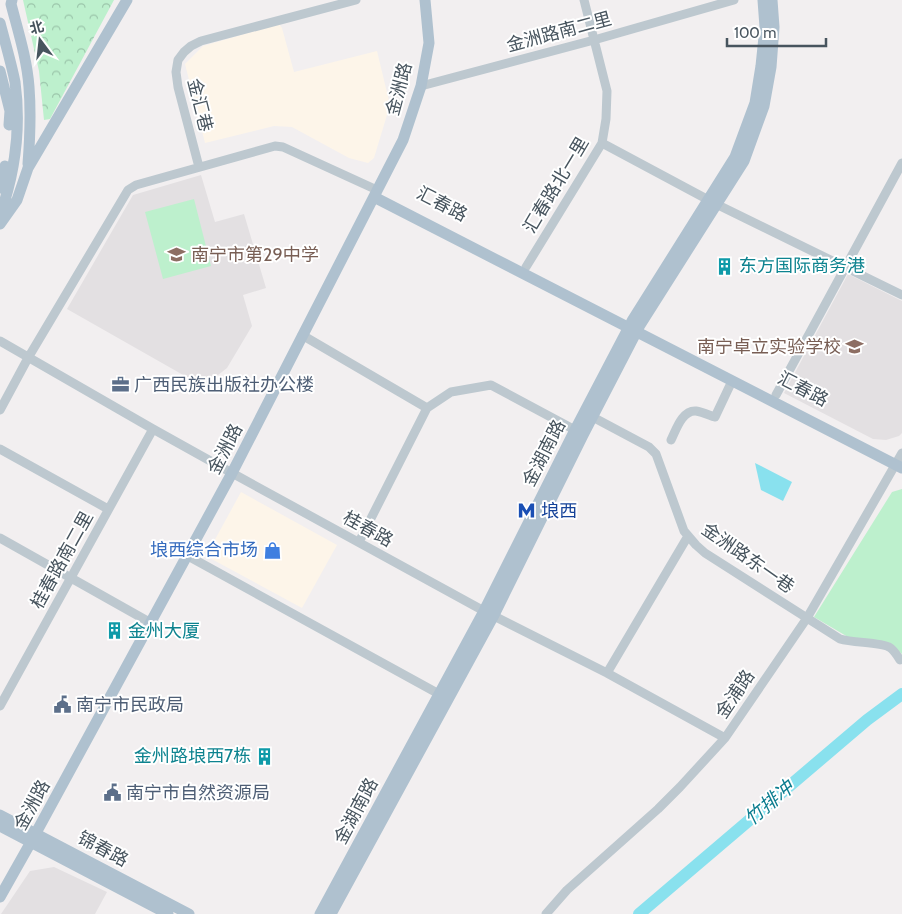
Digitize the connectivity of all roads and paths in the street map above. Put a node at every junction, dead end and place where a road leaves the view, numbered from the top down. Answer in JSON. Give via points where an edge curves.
{"nodes":[{"id":1,"x":12,"y":0,"type":"edge"},
{"id":2,"x":127,"y":0,"type":"edge"},
{"id":3,"x":356,"y":0,"type":"edge"},
{"id":4,"x":425,"y":0,"type":"edge"},
{"id":5,"x":584,"y":0,"type":"edge"},
{"id":6,"x":734,"y":0,"type":"edge"},
{"id":7,"x":763,"y":0,"type":"edge"},
{"id":8,"x":772,"y":0,"type":"edge"},
{"id":9,"x":0,"y":22,"type":"edge"},
{"id":10,"x":594,"y":40,"type":"junction"},
{"id":11,"x":0,"y":71,"type":"edge"},
{"id":12,"x":421,"y":86,"type":"junction"},
{"id":13,"x":0,"y":99,"type":"edge"},
{"id":14,"x":10,"y":111,"type":"junction"},
{"id":15,"x":602,"y":143,"type":"junction"},
{"id":16,"x":902,"y":163,"type":"edge"},
{"id":17,"x":199,"y":167,"type":"junction"},
{"id":18,"x":28,"y":168,"type":"junction"},
{"id":19,"x":0,"y":188,"type":"edge"},
{"id":20,"x":376,"y":194,"type":"junction"},
{"id":21,"x":712,"y":201,"type":"junction"},
{"id":22,"x":0,"y":215,"type":"edge"},
{"id":23,"x":0,"y":224,"type":"edge"},
{"id":24,"x":526,"y":267,"type":"junction"},
{"id":25,"x":846,"y":267,"type":"junction"},
{"id":26,"x":902,"y":295,"type":"edge"},
{"id":27,"x":635,"y":327,"type":"junction"},
{"id":28,"x":302,"y":335,"type":"junction"},
{"id":29,"x":0,"y":341,"type":"edge"},
{"id":30,"x":28,"y":358,"type":"junction"},
{"id":31,"x":732,"y":381,"type":"junction"},
{"id":32,"x":776,"y":395,"type":"junction"},
{"id":33,"x":427,"y":408,"type":"junction"},
{"id":34,"x":0,"y":410,"type":"edge"},
{"id":35,"x":589,"y":415,"type":"junction"},
{"id":36,"x":153,"y":429,"type":"junction"},
{"id":37,"x":575,"y":430,"type":"junction"},
{"id":38,"x":671,"y":440,"type":"dead end"},
{"id":39,"x":0,"y":449,"type":"edge"},
{"id":40,"x":900,"y":460,"type":"edge"},
{"id":41,"x":232,"y":473,"type":"junction"},
{"id":42,"x":108,"y":509,"type":"junction"},
{"id":43,"x":688,"y":536,"type":"junction"},
{"id":44,"x":0,"y":538,"type":"edge"},
{"id":45,"x":359,"y":542,"type":"junction"},
{"id":46,"x":188,"y":556,"type":"junction"},
{"id":47,"x":71,"y":578,"type":"junction"},
{"id":48,"x":489,"y":613,"type":"junction"},
{"id":49,"x":807,"y":618,"type":"junction"},
{"id":50,"x":151,"y":623,"type":"junction"},
{"id":51,"x":900,"y":660,"type":"dead end"},
{"id":52,"x":607,"y":673,"type":"junction"},
{"id":53,"x":439,"y":694,"type":"junction"},
{"id":54,"x":0,"y":706,"type":"edge"},
{"id":55,"x":725,"y":738,"type":"junction"},
{"id":56,"x":0,"y":815,"type":"edge"},
{"id":57,"x":0,"y":826,"type":"edge"},
{"id":58,"x":34,"y":838,"type":"junction"},
{"id":59,"x":0,"y":897,"type":"edge"},
{"id":60,"x":168,"y":914,"type":"edge"},
{"id":61,"x":189,"y":914,"type":"edge"},
{"id":62,"x":320,"y":914,"type":"edge"},
{"id":63,"x":331,"y":914,"type":"edge"},
{"id":64,"x":546,"y":914,"type":"edge"}],
"edges":[{"from":1,"to":18,"type":"main road","via":[[29,86]]},
{"from":2,"to":18,"type":"main road"},
{"from":3,"to":17,"type":"street","name":"金汇巷","via":[[201,41],[184,52],[178,60],[176,72]]},
{"from":4,"to":12,"type":"main road","name":"金洲路","via":[[429,42]]},
{"from":5,"to":10,"type":"street","name":"汇春路北一里"},
{"from":6,"to":10,"type":"street","name":"金洲路南二里"},
{"from":7,"to":21,"type":"main road","name":"金湖南路","via":[[765,27],[755,104],[735,157]]},
{"from":8,"to":21,"type":"main road","name":"金湖南路","via":[[771,67],[764,106],[744,161]]},
{"from":9,"to":22,"type":"main road","via":[[14,81],[17,110],[15,157]]},
{"from":10,"to":12,"type":"street","name":"金洲路南二里"},
{"from":10,"to":15,"type":"street","name":"汇春路北一里","via":[[607,92]]},
{"from":11,"to":14,"type":"main road"},
{"from":12,"to":20,"type":"main road","name":"金洲路","via":[[403,140]]},
{"from":13,"to":14,"type":"main road"},
{"from":14,"to":19,"type":"main road","via":[[8,156]]},
{"from":15,"to":21,"type":"street"},
{"from":15,"to":24,"type":"street","name":"汇春路北一里"},
{"from":16,"to":25,"type":"street"},
{"from":17,"to":20,"type":"street","name":"汇春路","via":[[275,146],[283,147]]},
{"from":17,"to":30,"type":"street","name":"汇春路","via":[[136,184],[128,190]]},
{"from":18,"to":23,"type":"main road","via":[[17,200]]},
{"from":20,"to":24,"type":"main road","name":"汇春路"},
{"from":20,"to":27,"type":"main road","name":"汇春路"},
{"from":20,"to":28,"type":"main road","name":"金洲路"},
{"from":21,"to":25,"type":"street"},
{"from":21,"to":27,"type":"main road","name":"金湖南路"},
{"from":24,"to":27,"type":"main road","name":"汇春路"},
{"from":25,"to":26,"type":"street"},
{"from":25,"to":32,"type":"street"},
{"from":27,"to":31,"type":"main road","name":"汇春路"},
{"from":27,"to":32,"type":"main road","name":"汇春路"},
{"from":27,"to":35,"type":"main road","name":"金湖南路"},
{"from":28,"to":33,"type":"street"},
{"from":28,"to":41,"type":"main road","name":"金洲路"},
{"from":29,"to":30,"type":"street","name":"桂春路"},
{"from":30,"to":34,"type":"street","name":"汇春路"},
{"from":30,"to":36,"type":"street","name":"桂春路"},
{"from":31,"to":38,"type":"street","via":[[715,417],[688,412]]},
{"from":31,"to":40,"type":"main road","name":"汇春路"},
{"from":32,"to":40,"type":"main road","name":"汇春路"},
{"from":33,"to":37,"type":"street","via":[[451,392],[491,385]]},
{"from":33,"to":45,"type":"street"},
{"from":35,"to":37,"type":"main road","name":"金湖南路"},
{"from":35,"to":43,"type":"street","name":"金洲路东一巷","via":[[649,447],[656,454],[680,523]]},
{"from":35,"to":48,"type":"main road","name":"金湖南路"},
{"from":36,"to":41,"type":"street","name":"桂春路"},
{"from":36,"to":42,"type":"street","name":"桂春路南二里"},
{"from":37,"to":48,"type":"main road","name":"金湖南路"},
{"from":39,"to":42,"type":"street"},
{"from":40,"to":49,"type":"street","name":"金浦路"},
{"from":41,"to":45,"type":"street","name":"桂春路"},
{"from":41,"to":46,"type":"main road","name":"金洲路"},
{"from":42,"to":47,"type":"street","name":"桂春路南二里"},
{"from":43,"to":49,"type":"street","name":"金洲路东一巷","via":[[705,553]]},
{"from":43,"to":52,"type":"street"},
{"from":44,"to":47,"type":"street"},
{"from":45,"to":48,"type":"street","name":"桂春路"},
{"from":46,"to":50,"type":"main road","name":"金洲路"},
{"from":46,"to":53,"type":"street"},
{"from":47,"to":50,"type":"street"},
{"from":47,"to":54,"type":"street","name":"桂春路南二里"},
{"from":48,"to":52,"type":"street","name":"桂春路"},
{"from":48,"to":53,"type":"main road","name":"金湖南路"},
{"from":48,"to":63,"type":"main road","name":"金湖南路"},
{"from":49,"to":51,"type":"street","name":"金洲路东一巷","via":[[840,640],[885,646]]},
{"from":49,"to":55,"type":"street","name":"金浦路"},
{"from":50,"to":58,"type":"main road","name":"金洲路"},
{"from":52,"to":55,"type":"street","name":"桂春路"},
{"from":53,"to":62,"type":"main road","name":"金湖南路"},
{"from":55,"to":64,"type":"street","name":"金浦路","via":[[658,810],[567,890]]},
{"from":56,"to":58,"type":"main road","name":"锦春路"},
{"from":57,"to":58,"type":"main road","name":"锦春路"},
{"from":58,"to":59,"type":"main road","name":"金洲路"},
{"from":58,"to":60,"type":"main road","name":"锦春路"},
{"from":58,"to":61,"type":"main road","name":"锦春路"}]}
